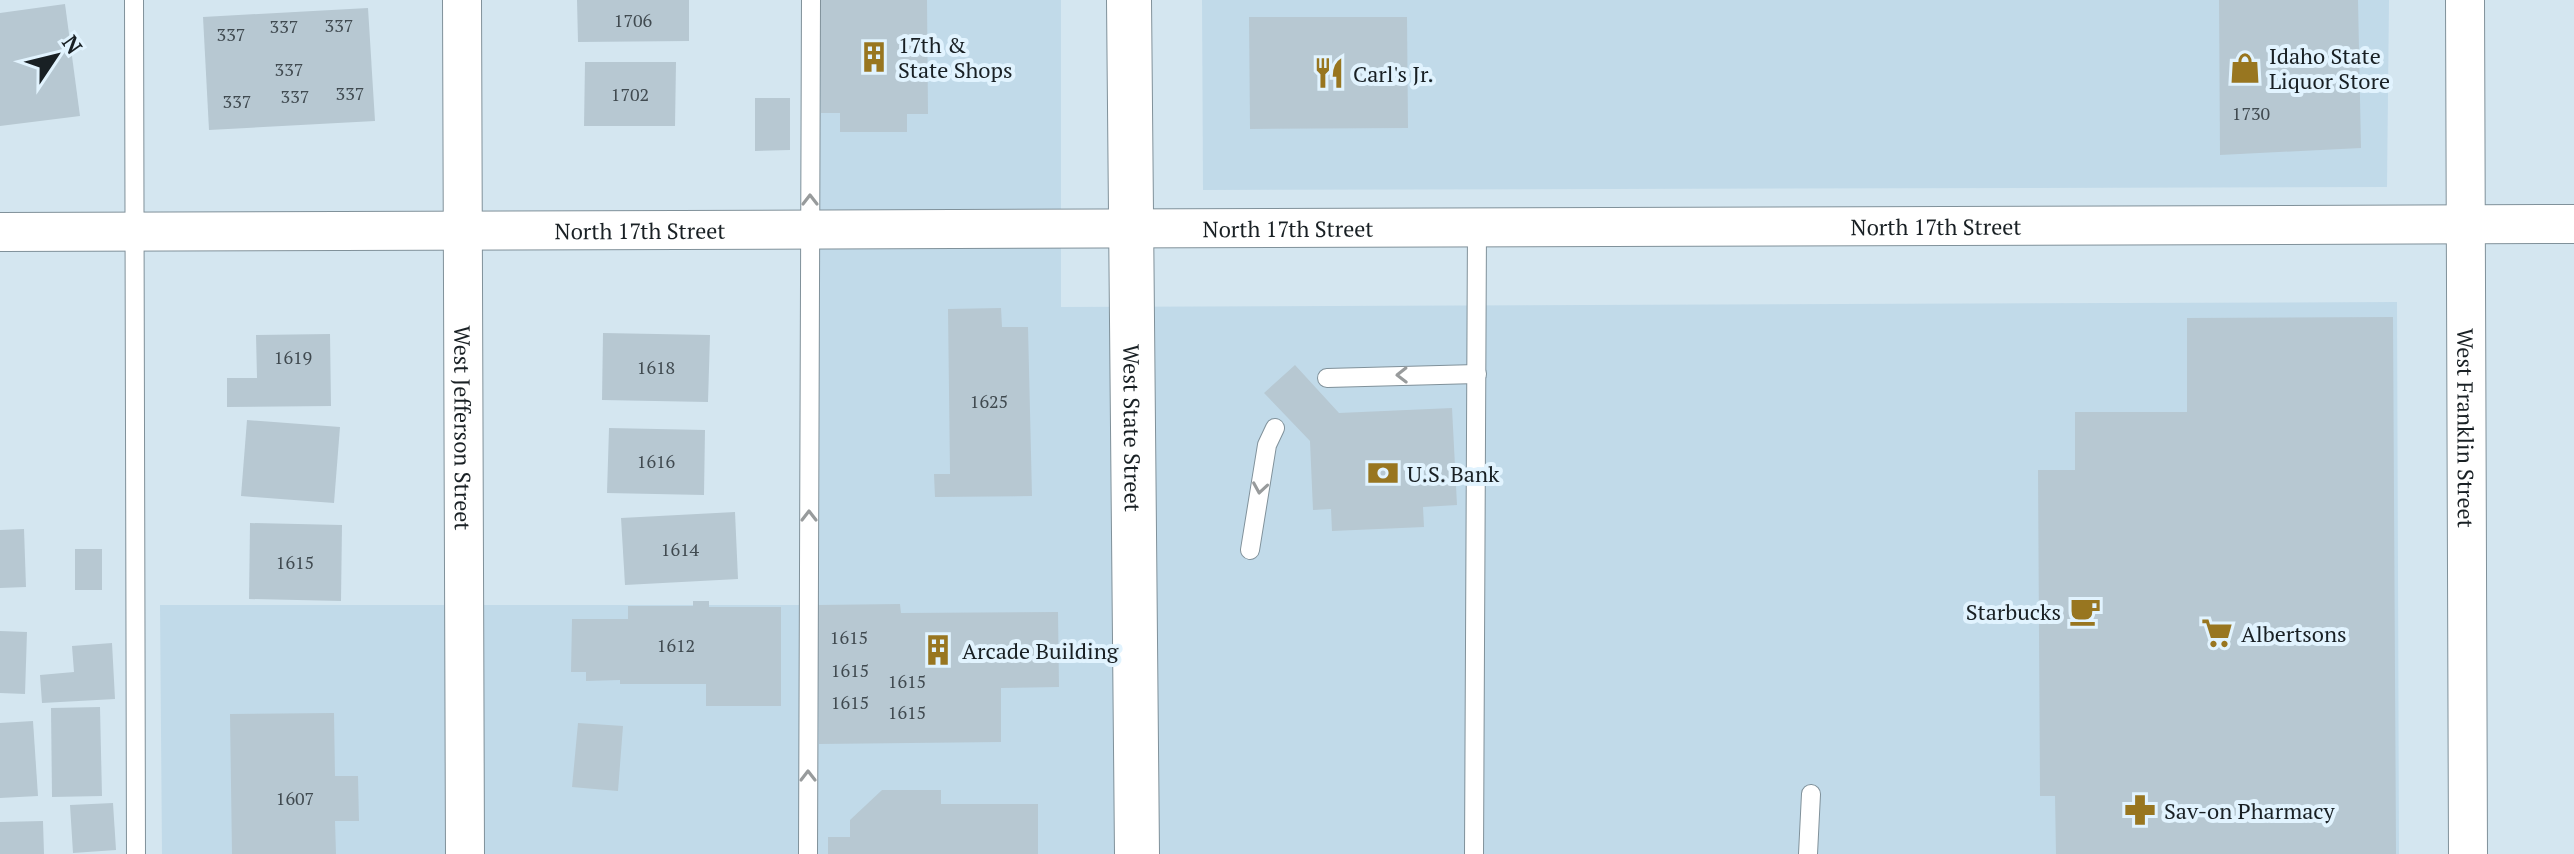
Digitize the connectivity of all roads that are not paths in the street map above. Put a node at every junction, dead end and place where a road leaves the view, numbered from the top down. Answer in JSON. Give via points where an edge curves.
{"nodes":[{"id":1,"x":134,"y":0,"type":"edge"},
{"id":2,"x":462,"y":0,"type":"edge"},
{"id":3,"x":811,"y":0,"type":"edge"},
{"id":4,"x":1129,"y":0,"type":"edge"},
{"id":5,"x":2465,"y":0,"type":"edge"},
{"id":6,"x":2466,"y":224,"type":"junction"},
{"id":7,"x":2574,"y":224,"type":"edge"},
{"id":8,"x":1477,"y":227,"type":"junction"},
{"id":9,"x":1130,"y":228,"type":"junction"},
{"id":10,"x":810,"y":229,"type":"junction"},
{"id":11,"x":463,"y":231,"type":"junction"},
{"id":12,"x":0,"y":232,"type":"edge"},
{"id":13,"x":135,"y":232,"type":"junction"},
{"id":14,"x":1477,"y":374,"type":"junction"},
{"id":15,"x":1327,"y":378,"type":"dead end"},
{"id":16,"x":1275,"y":428,"type":"dead end"},
{"id":17,"x":1250,"y":550,"type":"dead end"},
{"id":18,"x":1811,"y":794,"type":"dead end"},
{"id":19,"x":136,"y":854,"type":"edge"},
{"id":20,"x":465,"y":854,"type":"edge"},
{"id":21,"x":808,"y":854,"type":"edge"},
{"id":22,"x":1137,"y":854,"type":"edge"},
{"id":23,"x":1474,"y":854,"type":"edge"},
{"id":24,"x":1808,"y":854,"type":"edge"},
{"id":25,"x":2468,"y":854,"type":"edge"}],
"edges":[{"from":1,"to":13,"type":"lane"},
{"from":2,"to":11,"type":"street","name":"West Jefferson Street"},
{"from":10,"to":3,"type":"lane","one_way":true},
{"from":4,"to":9,"type":"main road","name":"West State Street"},
{"from":5,"to":6,"type":"street","name":"West Franklin Street"},
{"from":6,"to":7,"type":"street","name":"North 17th Street"},
{"from":6,"to":8,"type":"street","name":"North 17th Street"},
{"from":6,"to":25,"type":"street","name":"West Franklin Street"},
{"from":8,"to":9,"type":"street","name":"North 17th Street"},
{"from":8,"to":14,"type":"lane"},
{"from":9,"to":10,"type":"street","name":"North 17th Street"},
{"from":9,"to":22,"type":"main road","name":"West State Street"},
{"from":10,"to":11,"type":"street","name":"North 17th Street"},
{"from":21,"to":10,"type":"lane","one_way":true},
{"from":11,"to":13,"type":"street","name":"North 17th Street"},
{"from":11,"to":20,"type":"street","name":"West Jefferson Street"},
{"from":12,"to":13,"type":"street","name":"North 17th Street"},
{"from":13,"to":19,"type":"lane"},
{"from":14,"to":15,"type":"lane","one_way":true},
{"from":14,"to":23,"type":"lane"},
{"from":16,"to":17,"type":"lane","one_way":true,"via":[[1267,445]]},
{"from":18,"to":24,"type":"lane"}]}
